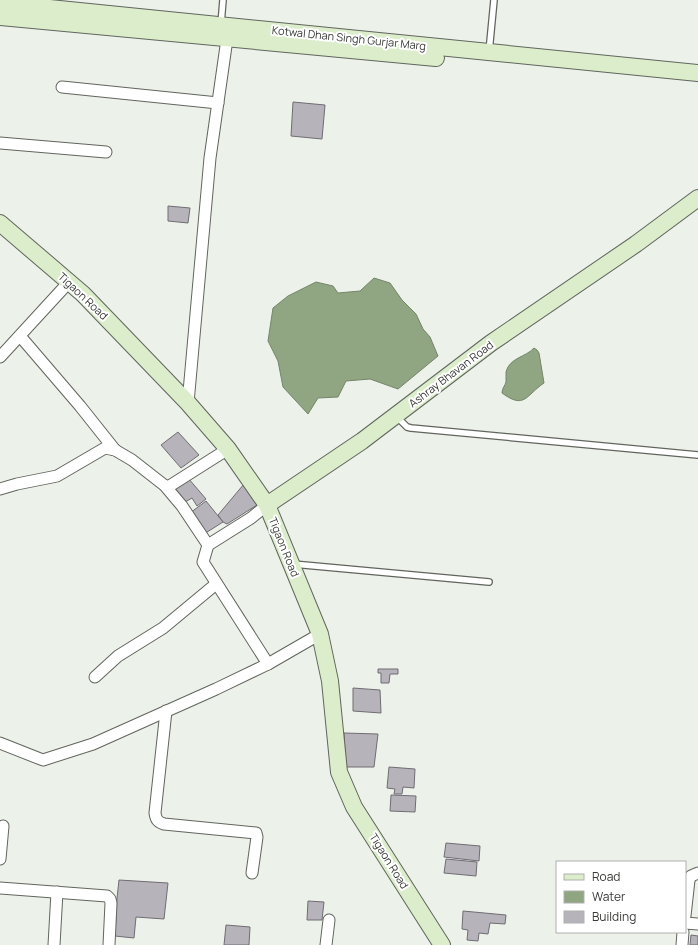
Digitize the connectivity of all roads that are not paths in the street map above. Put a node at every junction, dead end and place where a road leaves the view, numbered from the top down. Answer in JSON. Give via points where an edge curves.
{"nodes":[{"id":1,"x":223,"y":0,"type":"edge"},
{"id":2,"x":494,"y":0,"type":"edge"},
{"id":3,"x":0,"y":2,"type":"edge"},
{"id":4,"x":0,"y":17,"type":"edge"},
{"id":5,"x":226,"y":29,"type":"junction"},
{"id":6,"x":489,"y":52,"type":"junction"},
{"id":7,"x":698,"y":73,"type":"edge"},
{"id":8,"x":698,"y":83,"type":"edge"},
{"id":9,"x":62,"y":87,"type":"dead end"},
{"id":10,"x":218,"y":103,"type":"junction"},
{"id":11,"x":0,"y":143,"type":"edge"},
{"id":12,"x":106,"y":152,"type":"dead end"},
{"id":13,"x":698,"y":198,"type":"edge"},
{"id":14,"x":0,"y":223,"type":"edge"},
{"id":15,"x":69,"y":282,"type":"junction"},
{"id":16,"x":20,"y":336,"type":"junction"},
{"id":17,"x":0,"y":358,"type":"edge"},
{"id":18,"x":188,"y":403,"type":"junction"},
{"id":19,"x":396,"y":416,"type":"junction"},
{"id":20,"x":228,"y":449,"type":"junction"},
{"id":21,"x":115,"y":450,"type":"junction"},
{"id":22,"x":698,"y":455,"type":"edge"},
{"id":23,"x":166,"y":486,"type":"junction"},
{"id":24,"x":0,"y":489,"type":"edge"},
{"id":25,"x":267,"y":505,"type":"junction"},
{"id":26,"x":208,"y":545,"type":"junction"},
{"id":27,"x":290,"y":563,"type":"junction"},
{"id":28,"x":489,"y":582,"type":"dead end"},
{"id":29,"x":216,"y":584,"type":"junction"},
{"id":30,"x":320,"y":634,"type":"junction"},
{"id":31,"x":268,"y":664,"type":"junction"},
{"id":32,"x":95,"y":677,"type":"dead end"},
{"id":33,"x":166,"y":711,"type":"junction"},
{"id":34,"x":0,"y":743,"type":"edge"},
{"id":35,"x":3,"y":826,"type":"dead end"},
{"id":36,"x":0,"y":859,"type":"edge"},
{"id":37,"x":252,"y":873,"type":"dead end"},
{"id":38,"x":698,"y":873,"type":"edge"},
{"id":39,"x":0,"y":888,"type":"edge"},
{"id":40,"x":58,"y":892,"type":"junction"},
{"id":41,"x":686,"y":907,"type":"edge"},
{"id":42,"x":329,"y":920,"type":"dead end"},
{"id":43,"x":686,"y":923,"type":"edge"},
{"id":44,"x":698,"y":924,"type":"edge"},
{"id":45,"x":683,"y":933,"type":"edge"},
{"id":46,"x":54,"y":945,"type":"edge"},
{"id":47,"x":109,"y":945,"type":"edge"},
{"id":48,"x":326,"y":945,"type":"edge"},
{"id":49,"x":442,"y":945,"type":"edge"},
{"id":50,"x":682,"y":945,"type":"edge"}],
"edges":[{"from":1,"to":5,"type":"lane"},
{"from":2,"to":6,"type":"lane"},
{"from":3,"to":5,"type":"street","name":"Kotwal Dhan Singh Gurjar Marg"},
{"from":4,"to":5,"type":"street","name":"Kotwal Dhan Singh Gurjar Marg"},
{"from":5,"to":6,"type":"street","name":"Kotwal Dhan Singh Gurjar Marg"},
{"from":5,"to":8,"type":"street","name":"Kotwal Dhan Singh Gurjar Marg"},
{"from":5,"to":10,"type":"street"},
{"from":6,"to":7,"type":"street","name":"Kotwal Dhan Singh Gurjar Marg"},
{"from":9,"to":10,"type":"street"},
{"from":10,"to":18,"type":"street","via":[[210,158]]},
{"from":11,"to":12,"type":"street"},
{"from":13,"to":19,"type":"street","name":"Ashray Bhavan Road","via":[[636,244],[491,343]]},
{"from":14,"to":15,"type":"street","name":"Tigaon Road"},
{"from":15,"to":16,"type":"street"},
{"from":15,"to":18,"type":"street","name":"Tigaon Road"},
{"from":16,"to":17,"type":"street"},
{"from":16,"to":21,"type":"street"},
{"from":18,"to":20,"type":"street","name":"Tigaon Road"},
{"from":19,"to":22,"type":"lane","via":[[411,428]]},
{"from":19,"to":25,"type":"street","name":"Ashray Bhavan Road"},
{"from":20,"to":23,"type":"street","via":[[170,486]]},
{"from":20,"to":25,"type":"street","name":"Tigaon Road"},
{"from":21,"to":23,"type":"street"},
{"from":21,"to":24,"type":"street","via":[[102,449],[57,476]]},
{"from":23,"to":26,"type":"street"},
{"from":25,"to":26,"type":"street"},
{"from":25,"to":27,"type":"street","name":"Tigaon Road"},
{"from":26,"to":29,"type":"street","via":[[203,564]]},
{"from":27,"to":28,"type":"lane"},
{"from":27,"to":30,"type":"street","name":"Tigaon Road"},
{"from":29,"to":31,"type":"street"},
{"from":29,"to":32,"type":"street","via":[[163,628],[118,656]]},
{"from":30,"to":31,"type":"street"},
{"from":30,"to":49,"type":"street","name":"Tigaon Road","via":[[330,681],[339,772],[354,807]]},
{"from":31,"to":33,"type":"street"},
{"from":33,"to":34,"type":"street","via":[[93,744],[46,759],[38,759]]},
{"from":33,"to":37,"type":"street","via":[[156,819],[164,824],[256,833]]},
{"from":35,"to":36,"type":"street"},
{"from":38,"to":41,"type":"street","via":[[689,880]]},
{"from":39,"to":40,"type":"street"},
{"from":40,"to":46,"type":"street"},
{"from":40,"to":47,"type":"street","via":[[110,898]]},
{"from":42,"to":48,"type":"street"},
{"from":43,"to":44,"type":"street"},
{"from":45,"to":50,"type":"street"}]}
